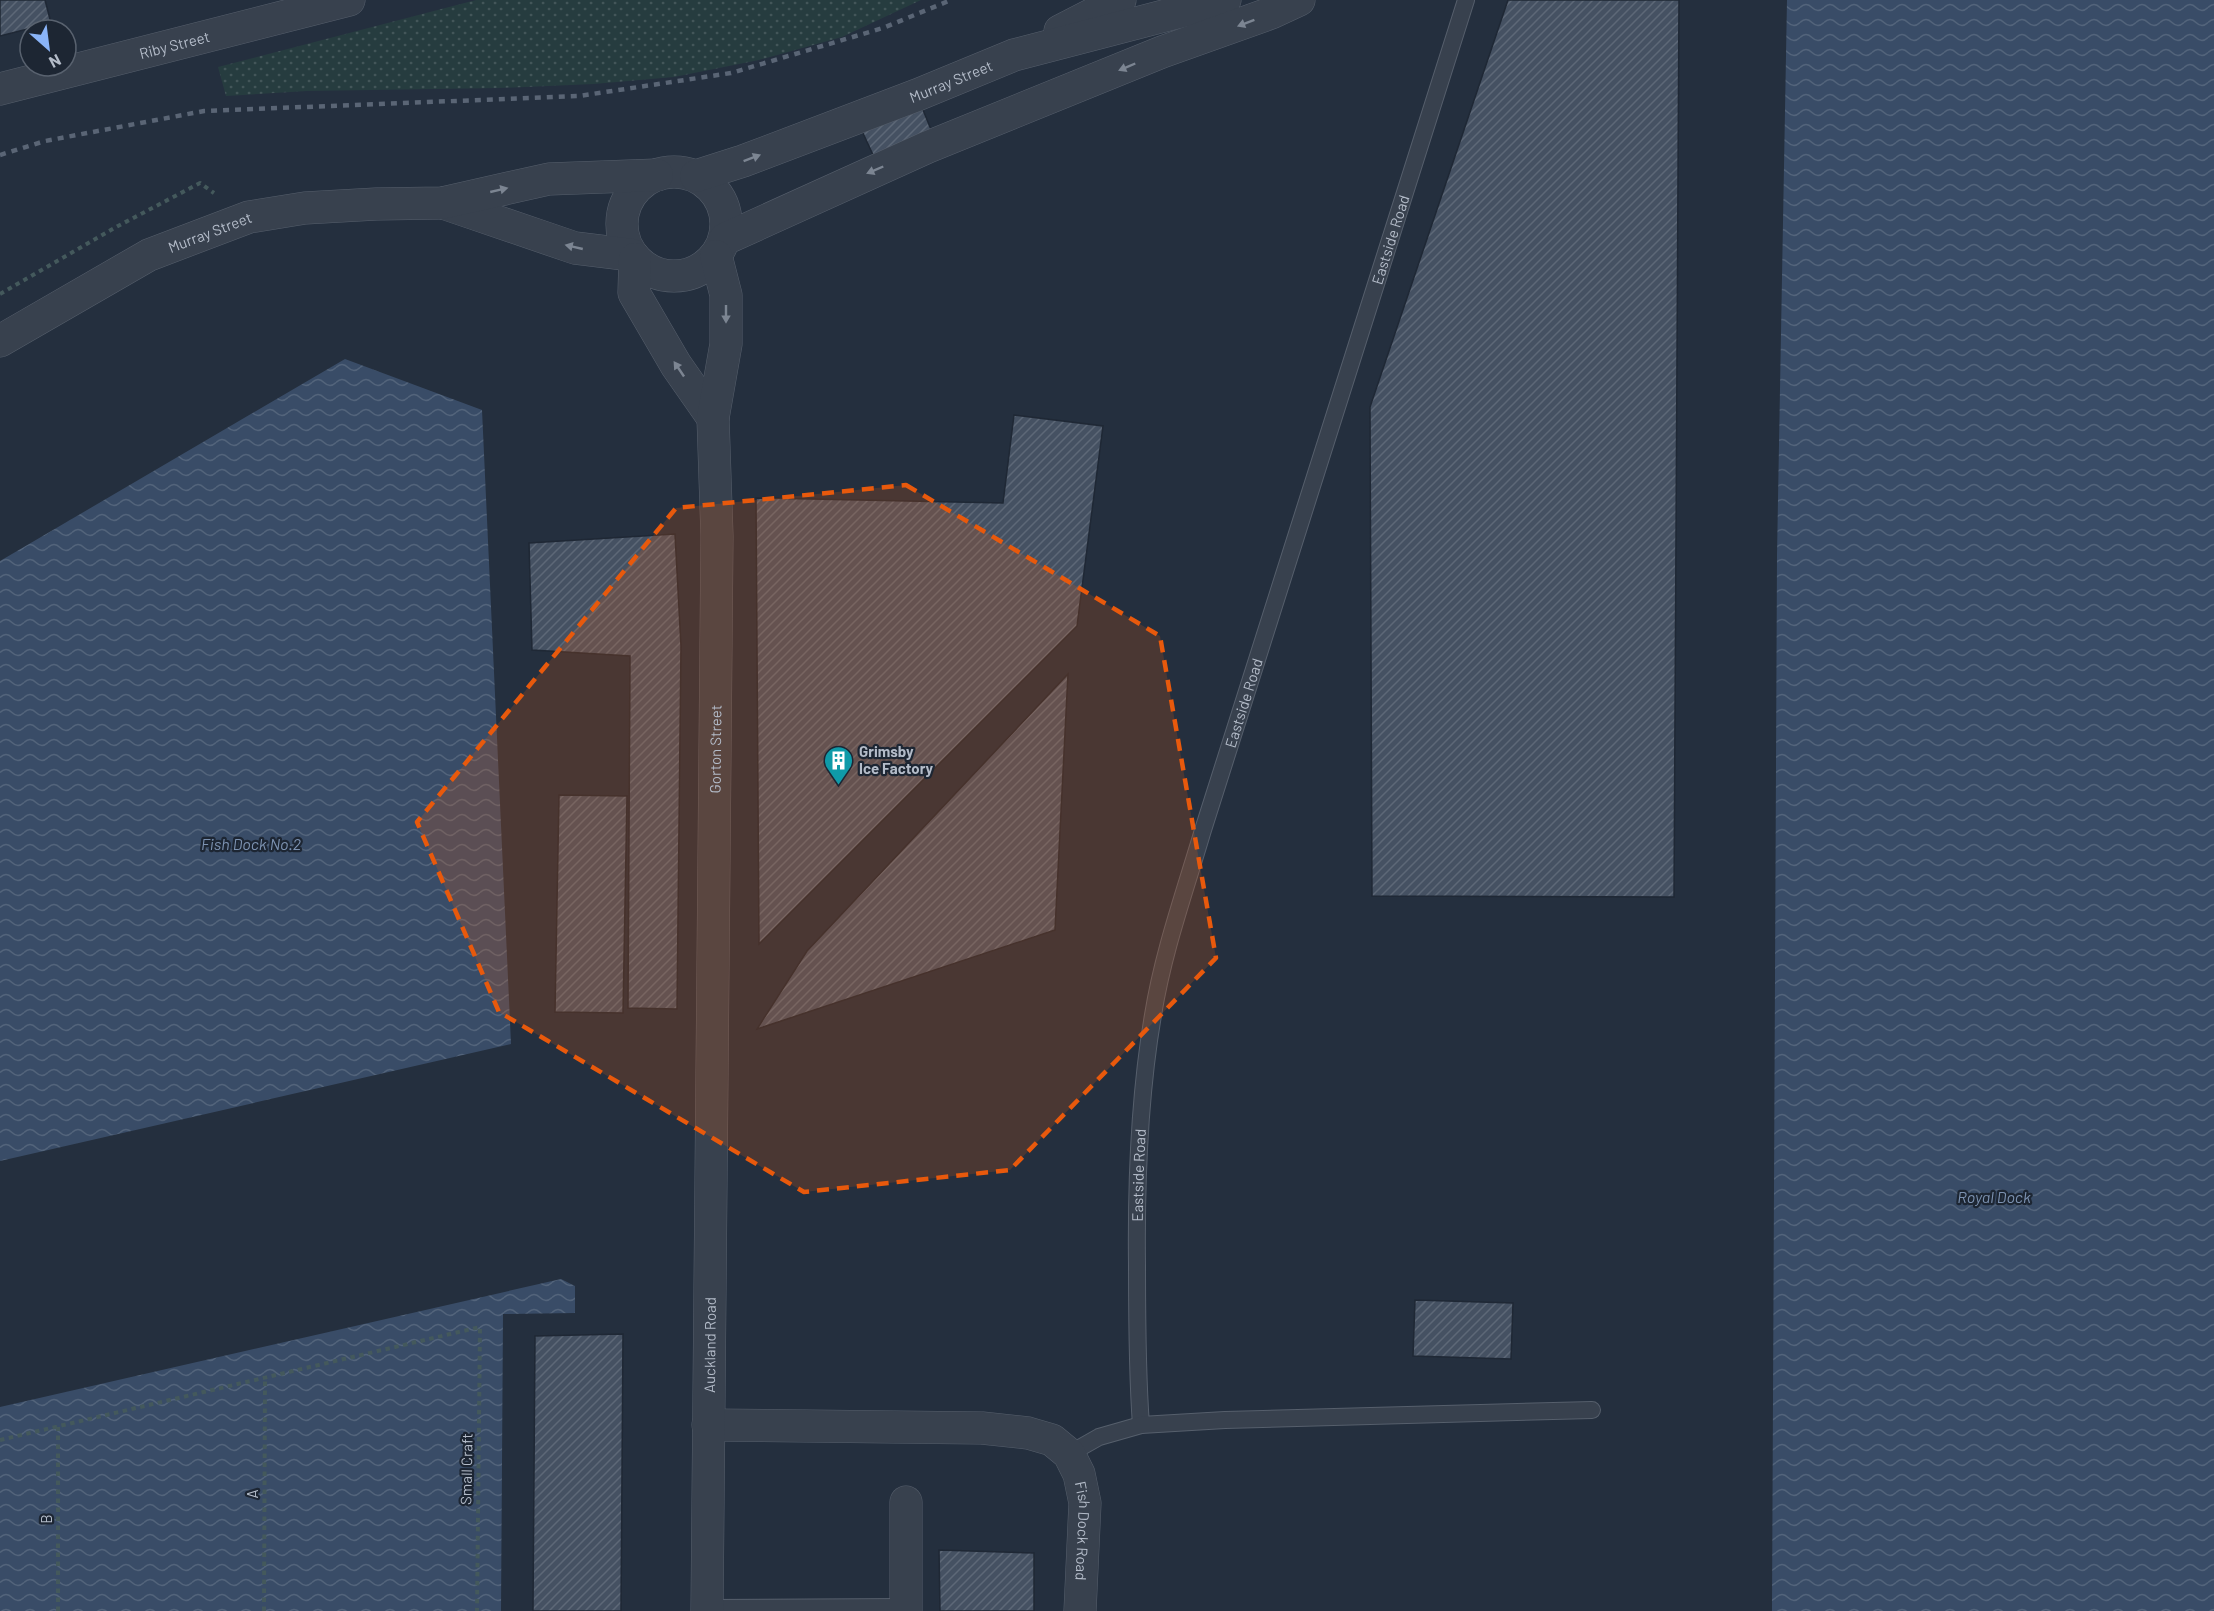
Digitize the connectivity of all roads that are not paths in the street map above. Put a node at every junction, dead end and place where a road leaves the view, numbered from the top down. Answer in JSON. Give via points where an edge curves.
{"nodes":[{"id":1,"x":349,"y":0,"type":"edge"},
{"id":2,"x":1120,"y":0,"type":"edge"},
{"id":3,"x":1299,"y":0,"type":"edge"},
{"id":4,"x":1466,"y":0,"type":"edge"},
{"id":5,"x":1216,"y":1,"type":"edge"},
{"id":6,"x":1182,"y":45,"type":"junction"},
{"id":7,"x":1014,"y":56,"type":"junction"},
{"id":8,"x":0,"y":88,"type":"edge"},
{"id":9,"x":657,"y":175,"type":"junction"},
{"id":10,"x":696,"y":176,"type":"junction"},
{"id":11,"x":442,"y":203,"type":"junction"},
{"id":12,"x":720,"y":248,"type":"junction"},
{"id":13,"x":633,"y":257,"type":"junction"},
{"id":14,"x":0,"y":341,"type":"edge"},
{"id":15,"x":712,"y":418,"type":"junction"},
{"id":16,"x":711,"y":1079,"type":"joint"},
{"id":17,"x":1592,"y":1410,"type":"dead end"},
{"id":18,"x":708,"y":1425,"type":"junction"},
{"id":19,"x":1141,"y":1425,"type":"junction"},
{"id":20,"x":1069,"y":1454,"type":"junction"},
{"id":21,"x":906,"y":1502,"type":"dead end"},
{"id":22,"x":707,"y":1609,"type":"edge"},
{"id":23,"x":906,"y":1609,"type":"edge"},
{"id":24,"x":1080,"y":1611,"type":"edge"}],
"edges":[{"from":1,"to":8,"type":"street","name":"Riby Street"},
{"from":2,"to":7,"type":"street"},
{"from":3,"to":6,"type":"street","one_way":true},
{"from":4,"to":19,"type":"lane","name":"Eastside Road","via":[[1203,830],[1153,1013],[1137,1196],[1137,1379]]},
{"from":5,"to":6,"type":"street"},
{"from":5,"to":7,"type":"street","name":"Murray Street"},
{"from":6,"to":12,"type":"street","one_way":true,"via":[[928,147]]},
{"from":10,"to":7,"type":"street","name":"Murray Street","one_way":true,"via":[[742,162]]},
{"from":9,"to":10,"type":"street","via":[[670,171]]},
{"from":11,"to":9,"type":"street","name":"Murray Street","one_way":true,"via":[[549,179]]},
{"from":9,"to":13,"type":"street","via":[[642,182],[624,208],[624,240]]},
{"from":10,"to":12,"type":"street","via":[[709,184],[725,209],[727,224]]},
{"from":13,"to":11,"type":"street","name":"Murray Street","one_way":true,"via":[[575,248]]},
{"from":11,"to":14,"type":"street","name":"Murray Street","via":[[305,208],[249,217],[149,255]]},
{"from":12,"to":13,"type":"street","via":[[704,267],[676,276],[654,272]]},
{"from":12,"to":15,"type":"street","name":"Gorton Street","one_way":true,"via":[[726,294],[726,344]]},
{"from":15,"to":13,"type":"street","one_way":true,"via":[[634,293]]},
{"from":15,"to":16,"type":"street","name":"Gorton Street","via":[[717,536]]},
{"from":16,"to":18,"type":"street","name":"Auckland Road"},
{"from":17,"to":19,"type":"lane"},
{"from":18,"to":20,"type":"street","via":[[982,1428],[1052,1440]]},
{"from":18,"to":22,"type":"street","name":"Auckland Road"},
{"from":19,"to":20,"type":"lane","via":[[1099,1437]]},
{"from":20,"to":24,"type":"street","name":"Fish Dock Road","via":[[1079,1474],[1085,1503]]},
{"from":21,"to":23,"type":"street"},
{"from":22,"to":23,"type":"lane"}]}
